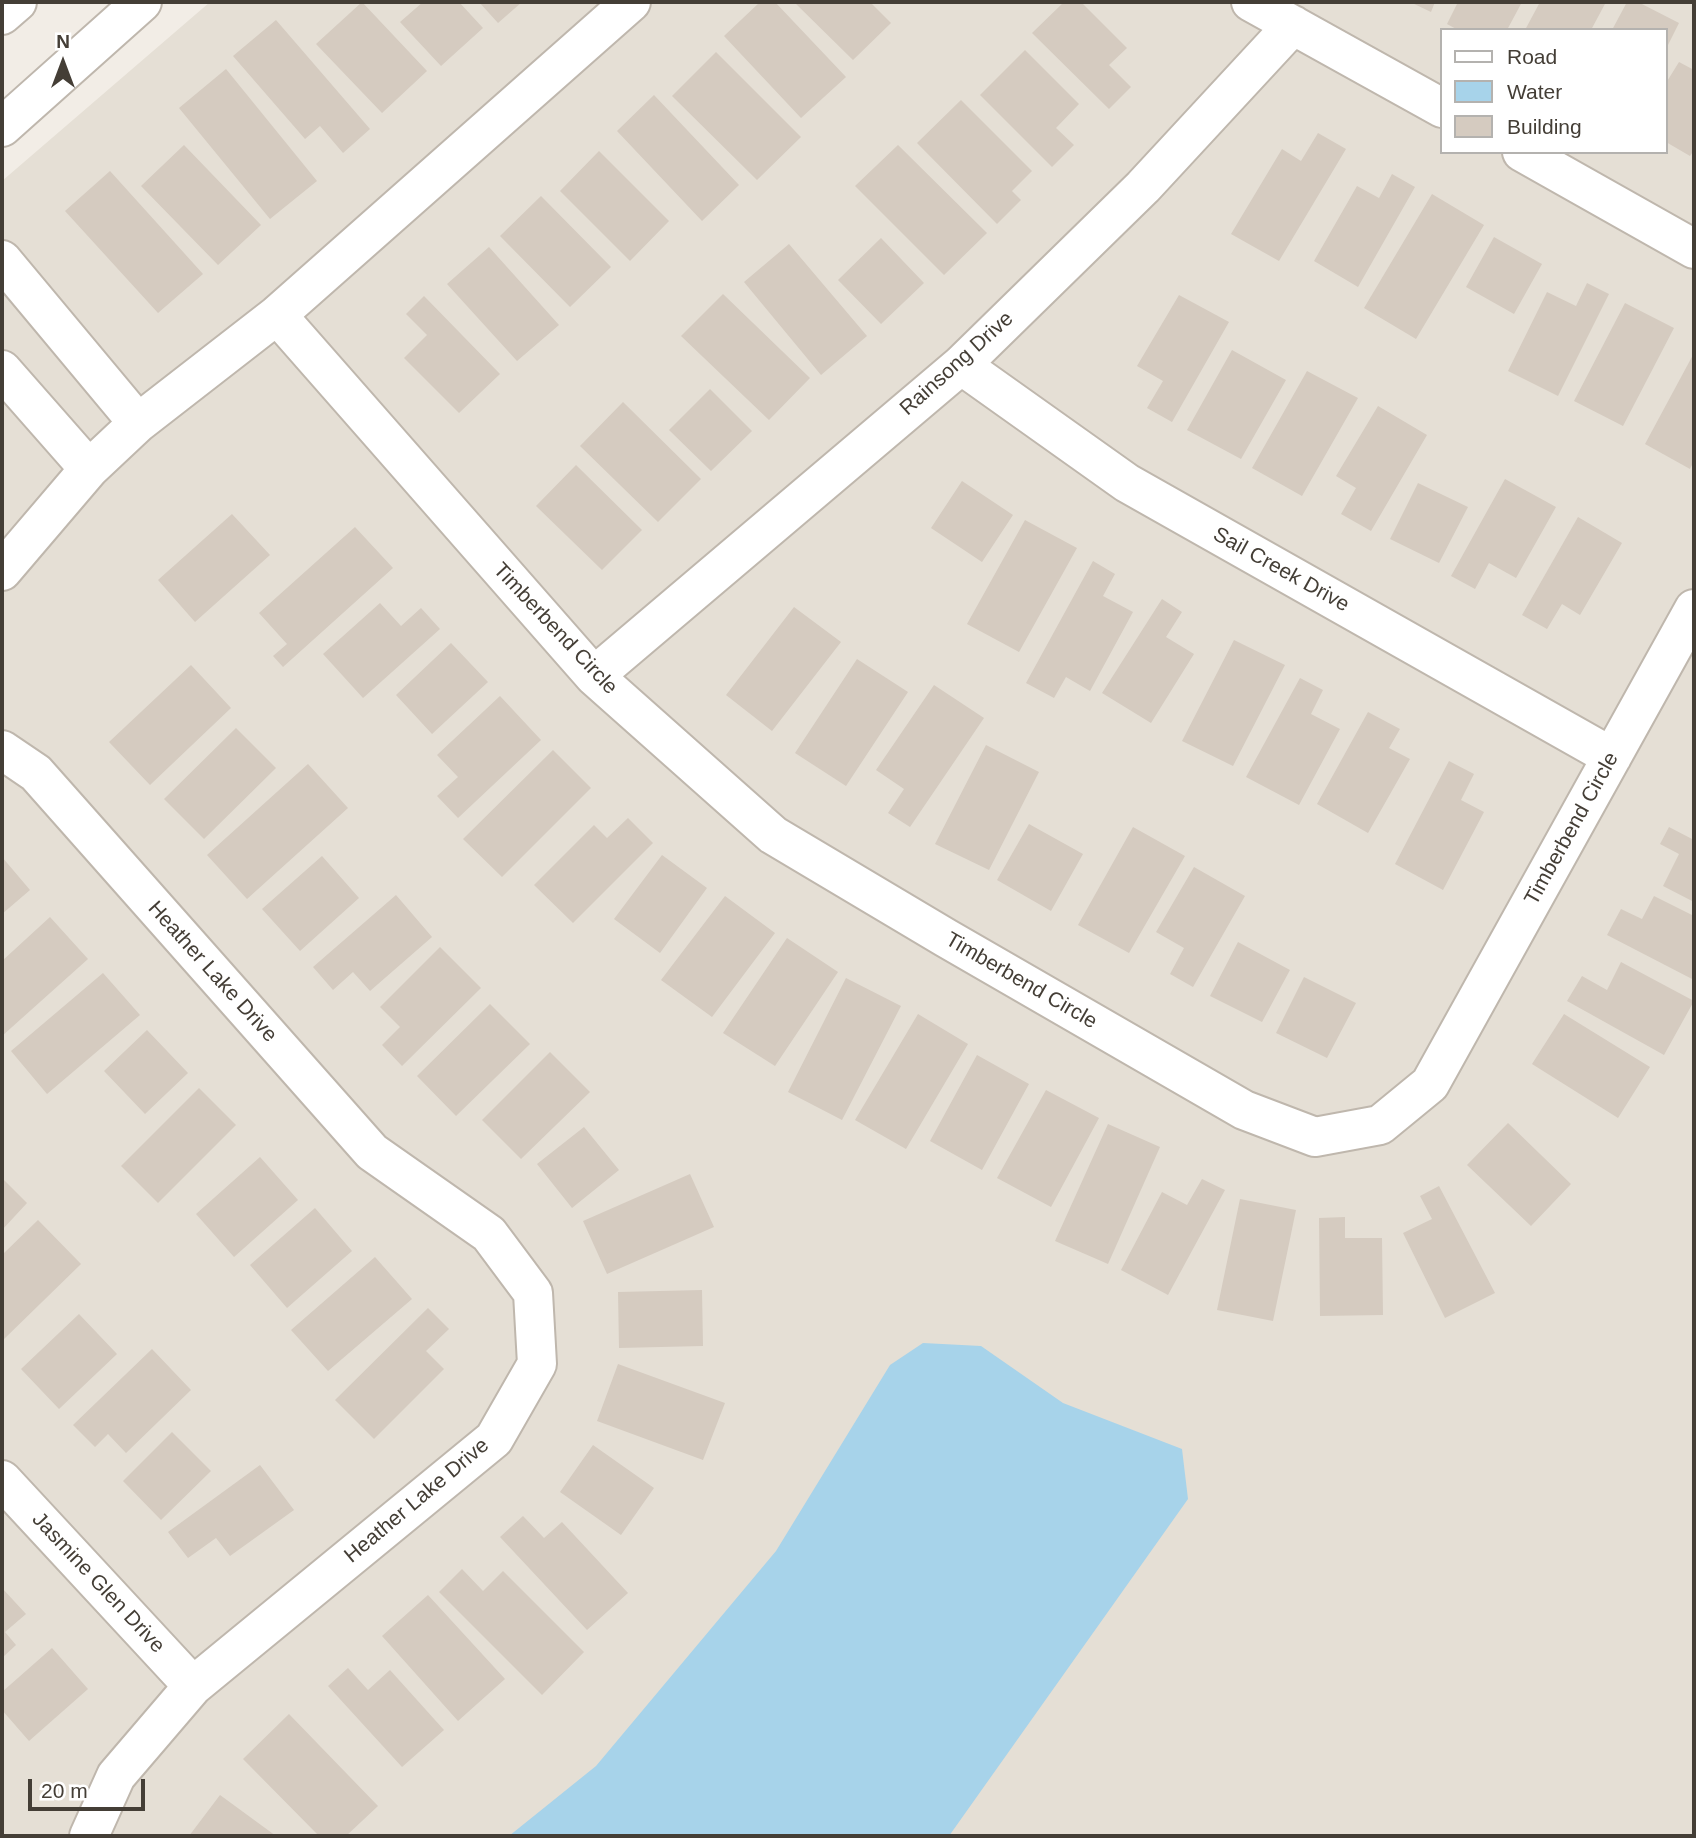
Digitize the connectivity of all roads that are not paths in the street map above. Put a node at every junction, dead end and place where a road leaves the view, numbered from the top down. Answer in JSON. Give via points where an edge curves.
{"nodes":[{"id":1,"x":17,"y":2,"type":"edge"},
{"id":2,"x":142,"y":2,"type":"edge"},
{"id":3,"x":631,"y":2,"type":"edge"},
{"id":4,"x":1251,"y":2,"type":"edge"},
{"id":5,"x":2,"y":15,"type":"edge"},
{"id":6,"x":1293,"y":24,"type":"junction"},
{"id":7,"x":1440,"y":107,"type":"edge"},
{"id":8,"x":2,"y":127,"type":"edge"},
{"id":9,"x":1526,"y":154,"type":"edge"},
{"id":10,"x":1694,"y":249,"type":"edge"},
{"id":11,"x":2,"y":260,"type":"edge"},
{"id":12,"x":277,"y":315,"type":"junction"},
{"id":13,"x":961,"y":365,"type":"junction"},
{"id":14,"x":2,"y":370,"type":"edge"},
{"id":15,"x":138,"y":423,"type":"junction"},
{"id":16,"x":89,"y":468,"type":"junction"},
{"id":17,"x":2,"y":571,"type":"edge"},
{"id":18,"x":1694,"y":609,"type":"edge"},
{"id":19,"x":594,"y":676,"type":"junction"},
{"id":20,"x":2,"y":750,"type":"edge"},
{"id":21,"x":1612,"y":757,"type":"junction"},
{"id":22,"x":2,"y":1480,"type":"edge"},
{"id":23,"x":193,"y":1686,"type":"junction"},
{"id":24,"x":89,"y":1836,"type":"edge"}],
"edges":[{"from":1,"to":5,"type":"street"},
{"from":2,"to":8,"type":"street"},
{"from":3,"to":12,"type":"street"},
{"from":4,"to":6,"type":"street"},
{"from":6,"to":7,"type":"street"},
{"from":6,"to":13,"type":"street","name":"Rainsong Drive","via":[[1143,187]]},
{"from":9,"to":10,"type":"street"},
{"from":11,"to":15,"type":"street"},
{"from":12,"to":15,"type":"street"},
{"from":12,"to":19,"type":"street","name":"Timberbend Circle"},
{"from":13,"to":19,"type":"street","name":"Rainsong Drive"},
{"from":13,"to":21,"type":"street","name":"Sail Creek Drive","via":[[1127,483]]},
{"from":14,"to":16,"type":"street"},
{"from":15,"to":16,"type":"street"},
{"from":16,"to":17,"type":"street"},
{"from":18,"to":21,"type":"street","name":"Timberbend Circle"},
{"from":19,"to":21,"type":"street","name":"Timberbend Circle","via":[[773,835],[1244,1111],[1315,1137],[1380,1125],[1430,1084]]},
{"from":20,"to":23,"type":"street","name":"Heather Lake Drive","via":[[36,773],[372,1152],[489,1234],[533,1293],[537,1364],[494,1439]]},
{"from":22,"to":23,"type":"street","name":"Jasmine Glen Drive"},
{"from":23,"to":24,"type":"street","name":"Heather Lake Drive","via":[[116,1776]]}]}
